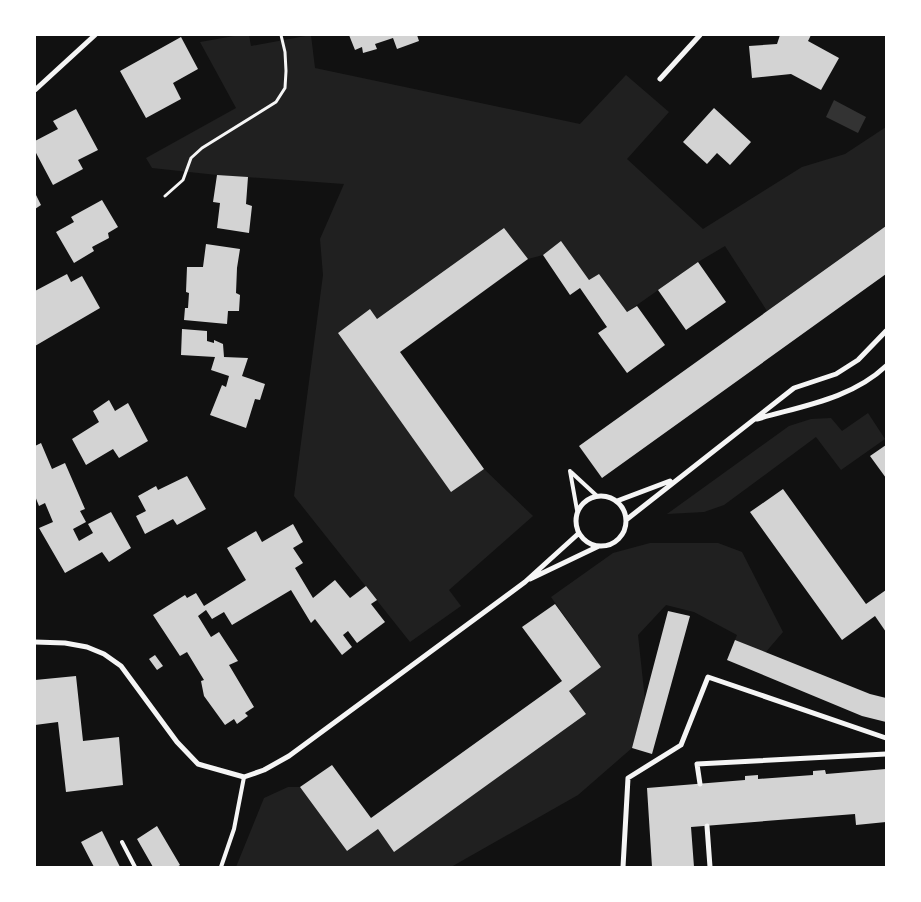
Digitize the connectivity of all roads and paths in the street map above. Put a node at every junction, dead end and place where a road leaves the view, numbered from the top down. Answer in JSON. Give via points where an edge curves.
{"nodes":[{"id":1,"x":95,"y":35,"type":"edge"},
{"id":2,"x":281,"y":35,"type":"edge"},
{"id":3,"x":700,"y":35,"type":"edge"},
{"id":4,"x":660,"y":79,"type":"dead end"},
{"id":5,"x":35,"y":90,"type":"edge"},
{"id":6,"x":165,"y":196,"type":"dead end"},
{"id":7,"x":886,"y":331,"type":"edge"},
{"id":8,"x":886,"y":366,"type":"edge"},
{"id":9,"x":754,"y":420,"type":"junction"},
{"id":10,"x":676,"y":479,"type":"junction"},
{"id":11,"x":597,"y":496,"type":"junction"},
{"id":12,"x":616,"y":501,"type":"junction"},
{"id":13,"x":578,"y":510,"type":"junction"},
{"id":14,"x":626,"y":520,"type":"junction"},
{"id":15,"x":578,"y":534,"type":"junction"},
{"id":16,"x":600,"y":546,"type":"junction"},
{"id":17,"x":525,"y":582,"type":"junction"},
{"id":18,"x":35,"y":642,"type":"edge"},
{"id":19,"x":886,"y":738,"type":"edge"},
{"id":20,"x":886,"y":754,"type":"edge"},
{"id":21,"x":244,"y":777,"type":"junction"},
{"id":22,"x":700,"y":784,"type":"dead end"},
{"id":23,"x":707,"y":826,"type":"dead end"},
{"id":24,"x":122,"y":842,"type":"dead end"},
{"id":25,"x":135,"y":867,"type":"edge"},
{"id":26,"x":221,"y":867,"type":"edge"},
{"id":27,"x":623,"y":867,"type":"edge"},
{"id":28,"x":710,"y":867,"type":"edge"}],
"edges":[{"from":1,"to":5,"type":"street"},
{"from":2,"to":6,"type":"path","via":[[286,52],[286,72],[284,88],[276,102],[202,148],[192,158],[183,180]]},
{"from":3,"to":4,"type":"street"},
{"from":7,"to":9,"type":"street","via":[[858,360],[836,374],[794,388]]},
{"from":8,"to":9,"type":"street","via":[[847,393]]},
{"from":9,"to":10,"type":"street"},
{"from":10,"to":12,"type":"street"},
{"from":10,"to":14,"type":"street"},
{"from":11,"to":12,"type":"street"},
{"from":11,"to":13,"type":"street","via":[[582,503]]},
{"from":11,"to":13,"type":"lane","via":[[570,471]]},
{"from":12,"to":14,"type":"street","via":[[622,506]]},
{"from":13,"to":15,"type":"street","via":[[575,518]]},
{"from":14,"to":16,"type":"street","via":[[621,536],[608,545]]},
{"from":15,"to":16,"type":"street","via":[[591,544]]},
{"from":15,"to":17,"type":"street"},
{"from":16,"to":17,"type":"street"},
{"from":17,"to":21,"type":"street","via":[[289,756]]},
{"from":18,"to":21,"type":"street","via":[[64,643],[104,654],[121,666],[177,742],[198,764]]},
{"from":19,"to":27,"type":"street","via":[[708,676],[681,745],[628,778]]},
{"from":20,"to":22,"type":"street","via":[[697,764]]},
{"from":21,"to":26,"type":"lane","via":[[234,829]]},
{"from":23,"to":28,"type":"street"},
{"from":24,"to":25,"type":"lane"}]}
